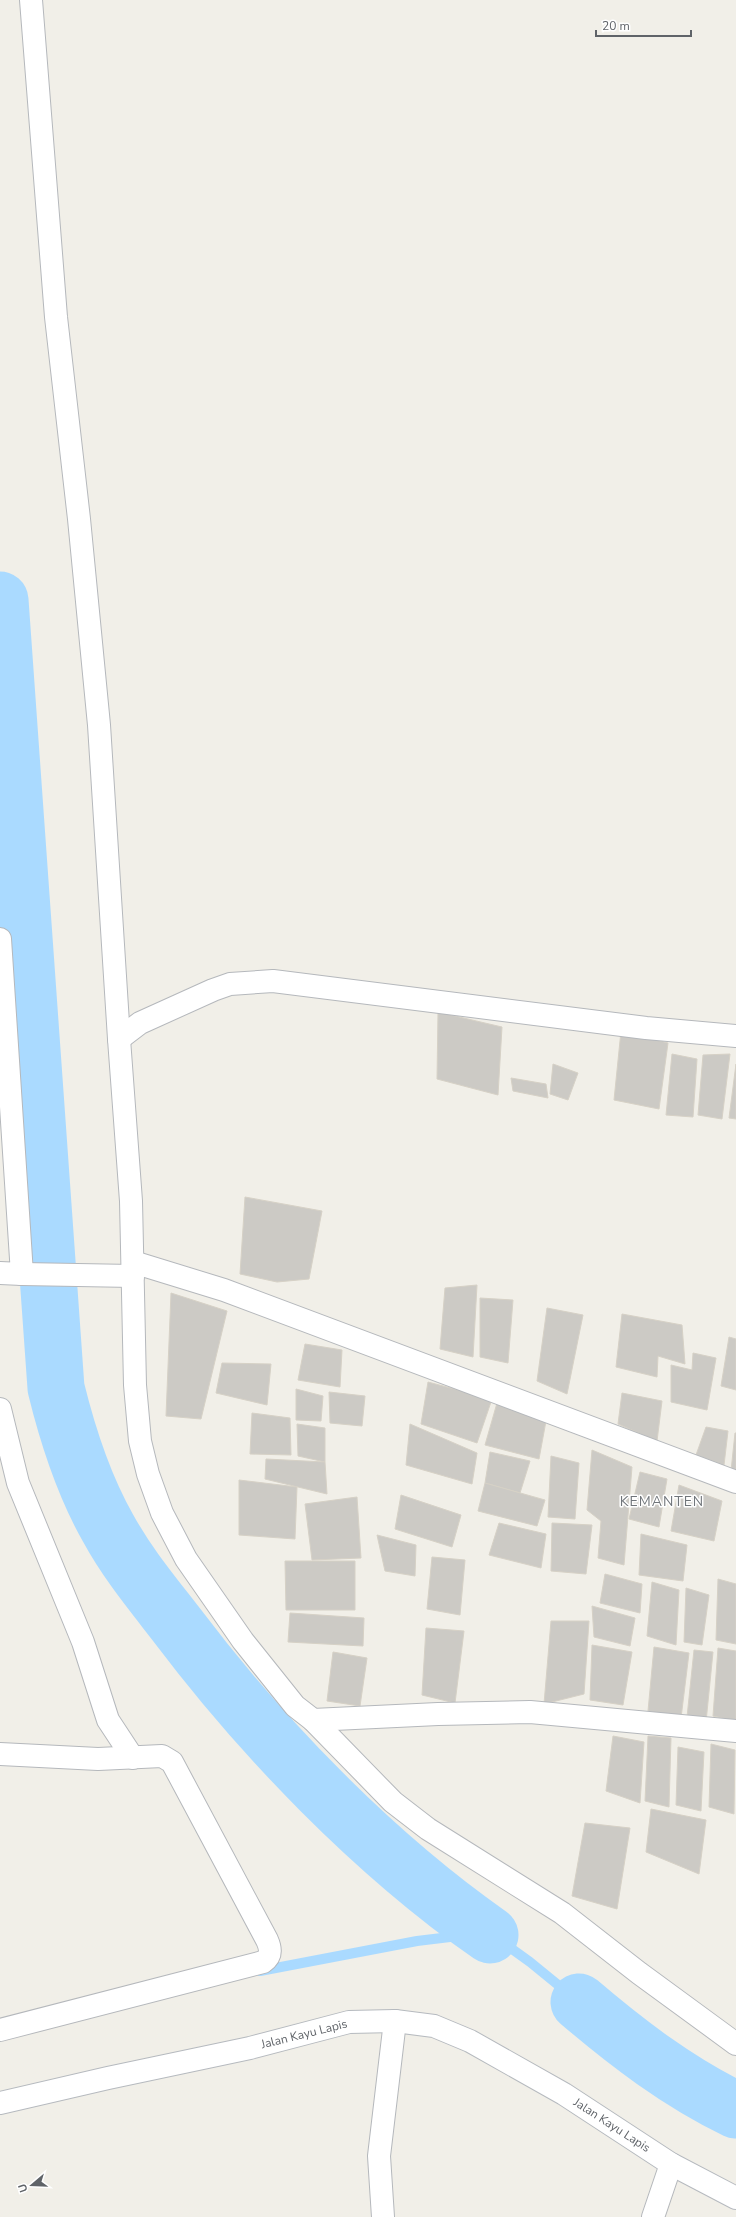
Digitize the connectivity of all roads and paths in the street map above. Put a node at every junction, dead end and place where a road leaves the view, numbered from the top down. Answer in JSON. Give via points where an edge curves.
{"nodes":[{"id":1,"x":32,"y":0,"type":"edge"},
{"id":2,"x":0,"y":939,"type":"edge"},
{"id":3,"x":736,"y":1036,"type":"edge"},
{"id":4,"x":118,"y":1040,"type":"junction"},
{"id":5,"x":133,"y":1269,"type":"junction"},
{"id":6,"x":0,"y":1273,"type":"edge"},
{"id":7,"x":22,"y":1274,"type":"junction"},
{"id":8,"x":0,"y":1409,"type":"edge"},
{"id":9,"x":736,"y":1482,"type":"edge"},
{"id":10,"x":313,"y":1720,"type":"junction"},
{"id":11,"x":736,"y":1731,"type":"edge"},
{"id":12,"x":0,"y":1754,"type":"edge"},
{"id":13,"x":133,"y":1758,"type":"junction"},
{"id":14,"x":394,"y":2021,"type":"junction"},
{"id":15,"x":0,"y":2030,"type":"edge"},
{"id":16,"x":736,"y":2044,"type":"edge"},
{"id":17,"x":0,"y":2104,"type":"edge"},
{"id":18,"x":671,"y":2164,"type":"junction"},
{"id":19,"x":736,"y":2198,"type":"edge"},
{"id":20,"x":383,"y":2217,"type":"edge"},
{"id":21,"x":653,"y":2217,"type":"edge"}],
"edges":[{"from":1,"to":4,"type":"street","via":[[56,317],[99,725]]},
{"from":2,"to":7,"type":"street"},
{"from":3,"to":4,"type":"street","via":[[646,1028],[273,981],[230,984],[213,990],[140,1023]]},
{"from":4,"to":5,"type":"street","via":[[131,1201]]},
{"from":5,"to":7,"type":"street","via":[[89,1275]]},
{"from":5,"to":9,"type":"street","via":[[224,1290]]},
{"from":5,"to":10,"type":"street","via":[[135,1385],[140,1442],[162,1513],[194,1570],[243,1641],[296,1706]]},
{"from":6,"to":7,"type":"street"},
{"from":8,"to":13,"type":"street","via":[[18,1483],[83,1642],[108,1720]]},
{"from":10,"to":11,"type":"street","via":[[530,1712]]},
{"from":10,"to":16,"type":"street","via":[[393,1802],[428,1829],[541,1898]]},
{"from":12,"to":13,"type":"street","via":[[98,1759]]},
{"from":13,"to":15,"type":"street","via":[[162,1756],[172,1762],[270,1946],[268,1959]]},
{"from":14,"to":17,"type":"street","name":"Jalan Kayu Lapis","via":[[348,2022],[250,2048]]},
{"from":14,"to":18,"type":"street","name":"Jalan Kayu Lapis","via":[[434,2026],[470,2041],[564,2094]]},
{"from":14,"to":20,"type":"street","via":[[379,2156]]},
{"from":18,"to":19,"type":"street","name":"Jalan Kayu Lapis"},
{"from":18,"to":21,"type":"street"}]}
